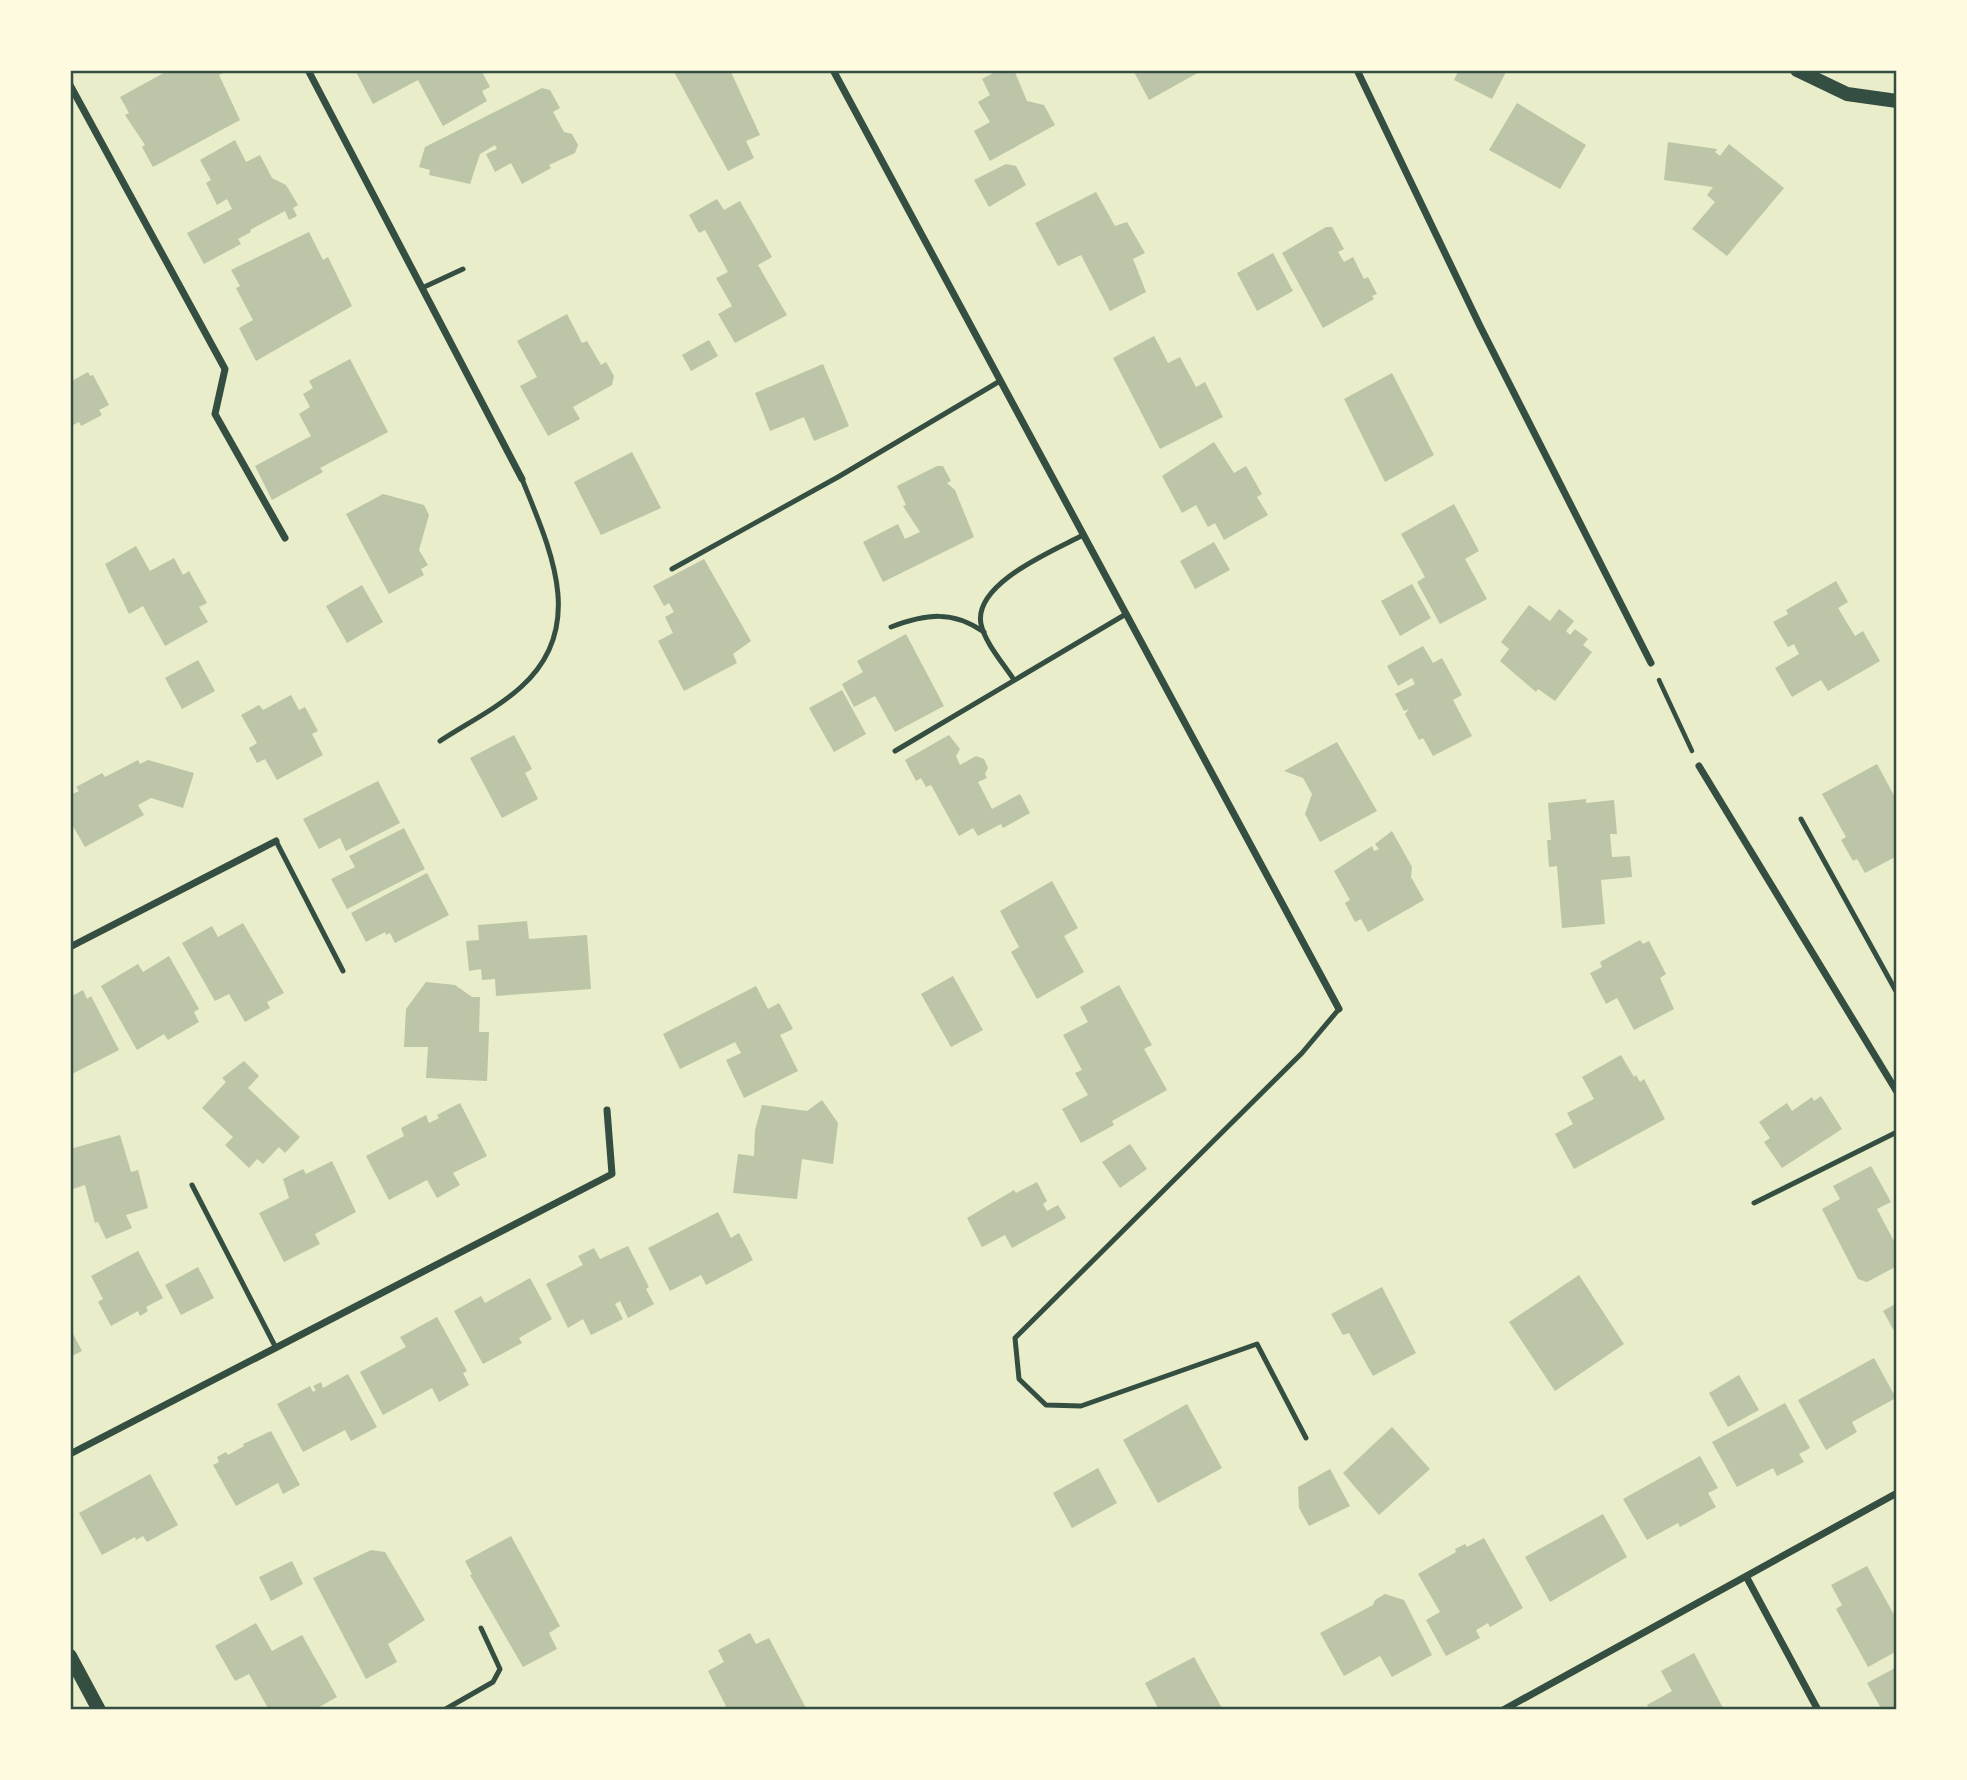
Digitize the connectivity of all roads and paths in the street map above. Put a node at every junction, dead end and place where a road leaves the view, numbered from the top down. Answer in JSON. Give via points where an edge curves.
{"nodes":[{"id":1,"x":308,"y":70,"type":"edge"},
{"id":2,"x":833,"y":70,"type":"edge"},
{"id":3,"x":1357,"y":70,"type":"edge"},
{"id":4,"x":1797,"y":70,"type":"edge"},
{"id":5,"x":70,"y":85,"type":"edge"},
{"id":6,"x":1897,"y":102,"type":"edge"},
{"id":7,"x":463,"y":269,"type":"dead end"},
{"id":8,"x":422,"y":288,"type":"junction"},
{"id":9,"x":1000,"y":381,"type":"junction"},
{"id":10,"x":522,"y":479,"type":"joint"},
{"id":11,"x":1083,"y":535,"type":"junction"},
{"id":12,"x":285,"y":537,"type":"dead end"},
{"id":13,"x":672,"y":569,"type":"dead end"},
{"id":14,"x":1126,"y":614,"type":"junction"},
{"id":15,"x":891,"y":627,"type":"dead end"},
{"id":16,"x":984,"y":632,"type":"junction"},
{"id":17,"x":1651,"y":663,"type":"joint"},
{"id":18,"x":1014,"y":680,"type":"junction"},
{"id":19,"x":440,"y":741,"type":"dead end"},
{"id":20,"x":895,"y":751,"type":"dead end"},
{"id":21,"x":1699,"y":766,"type":"joint"},
{"id":22,"x":1801,"y":819,"type":"dead end"},
{"id":23,"x":276,"y":841,"type":"joint"},
{"id":24,"x":70,"y":947,"type":"edge"},
{"id":25,"x":343,"y":971,"type":"dead end"},
{"id":26,"x":1897,"y":993,"type":"edge"},
{"id":27,"x":1339,"y":1009,"type":"joint"},
{"id":28,"x":1897,"y":1092,"type":"edge"},
{"id":29,"x":607,"y":1110,"type":"dead end"},
{"id":30,"x":1897,"y":1132,"type":"edge"},
{"id":31,"x":192,"y":1185,"type":"dead end"},
{"id":32,"x":1754,"y":1203,"type":"dead end"},
{"id":33,"x":276,"y":1348,"type":"junction"},
{"id":34,"x":1306,"y":1438,"type":"dead end"},
{"id":35,"x":70,"y":1454,"type":"edge"},
{"id":36,"x":1897,"y":1493,"type":"edge"},
{"id":37,"x":1747,"y":1578,"type":"junction"},
{"id":38,"x":481,"y":1628,"type":"dead end"},
{"id":39,"x":70,"y":1656,"type":"edge"},
{"id":40,"x":99,"y":1710,"type":"edge"},
{"id":41,"x":444,"y":1710,"type":"edge"},
{"id":42,"x":1503,"y":1710,"type":"edge"},
{"id":43,"x":1818,"y":1710,"type":"edge"}],
"edges":[{"from":1,"to":8,"type":"street"},
{"from":2,"to":9,"type":"street"},
{"from":3,"to":17,"type":"street","via":[[1480,326]]},
{"from":4,"to":6,"type":"main road","via":[[1847,94]]},
{"from":5,"to":12,"type":"street","via":[[226,369],[215,414]]},
{"from":7,"to":8,"type":"lane"},
{"from":8,"to":10,"type":"street"},
{"from":9,"to":11,"type":"street"},
{"from":9,"to":13,"type":"lane"},
{"from":10,"to":19,"type":"lane","via":[[550,546],[560,598],[556,632],[544,663],[520,689]]},
{"from":11,"to":14,"type":"street"},
{"from":11,"to":16,"type":"lane","via":[[1006,578],[983,604],[980,620]]},
{"from":14,"to":18,"type":"lane"},
{"from":14,"to":27,"type":"street"},
{"from":15,"to":16,"type":"lane","via":[[919,616],[948,615]]},
{"from":16,"to":18,"type":"lane"},
{"from":17,"to":21,"type":"path"},
{"from":18,"to":20,"type":"lane"},
{"from":21,"to":28,"type":"street"},
{"from":22,"to":26,"type":"lane"},
{"from":23,"to":24,"type":"street"},
{"from":23,"to":25,"type":"lane"},
{"from":27,"to":34,"type":"lane","via":[[1302,1053],[1015,1338],[1019,1379],[1046,1405],[1080,1406],[1257,1344]]},
{"from":29,"to":33,"type":"street","via":[[612,1174]]},
{"from":30,"to":32,"type":"lane"},
{"from":31,"to":33,"type":"lane"},
{"from":33,"to":35,"type":"street"},
{"from":36,"to":37,"type":"street"},
{"from":37,"to":42,"type":"street"},
{"from":37,"to":43,"type":"street"},
{"from":38,"to":41,"type":"lane","via":[[500,1670],[493,1682]]},
{"from":39,"to":40,"type":"main road"}]}
